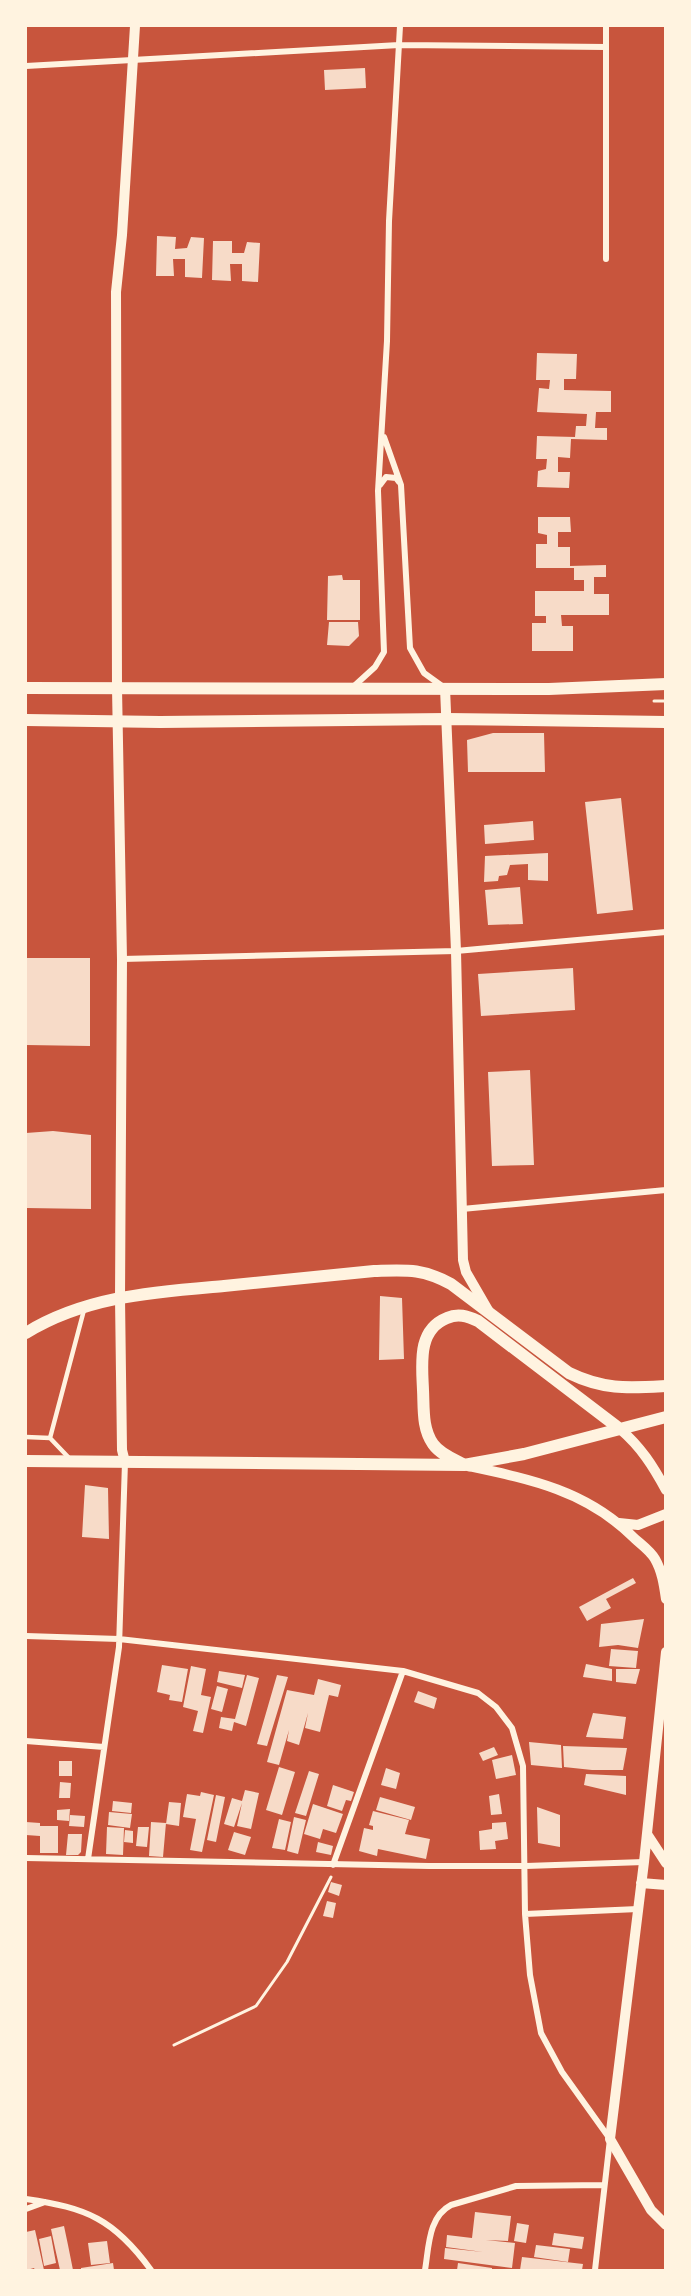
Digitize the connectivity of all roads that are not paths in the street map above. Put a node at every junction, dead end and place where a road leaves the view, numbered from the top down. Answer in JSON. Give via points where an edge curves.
{"nodes":[{"id":1,"x":135,"y":26,"type":"edge"},
{"id":2,"x":400,"y":26,"type":"edge"},
{"id":3,"x":606,"y":26,"type":"edge"},
{"id":4,"x":399,"y":45,"type":"junction"},
{"id":5,"x":606,"y":47,"type":"junction"},
{"id":6,"x":133,"y":60,"type":"junction"},
{"id":7,"x":26,"y":66,"type":"edge"},
{"id":8,"x":606,"y":259,"type":"dead end"},
{"id":9,"x":382,"y":433,"type":"junction"},
{"id":10,"x":401,"y":485,"type":"junction"},
{"id":11,"x":379,"y":486,"type":"junction"},
{"id":12,"x":666,"y":684,"type":"edge"},
{"id":13,"x":26,"y":687,"type":"edge"},
{"id":14,"x":353,"y":687,"type":"junction"},
{"id":15,"x":117,"y":688,"type":"junction"},
{"id":16,"x":445,"y":688,"type":"junction"},
{"id":17,"x":447,"y":719,"type":"junction"},
{"id":18,"x":26,"y":720,"type":"edge"},
{"id":19,"x":118,"y":720,"type":"junction"},
{"id":20,"x":666,"y":722,"type":"edge"},
{"id":21,"x":666,"y":932,"type":"edge"},
{"id":22,"x":456,"y":951,"type":"junction"},
{"id":23,"x":122,"y":959,"type":"junction"},
{"id":24,"x":666,"y":1190,"type":"edge"},
{"id":25,"x":462,"y":1209,"type":"junction"},
{"id":26,"x":120,"y":1298,"type":"junction"},
{"id":27,"x":86,"y":1305,"type":"junction"},
{"id":28,"x":488,"y":1310,"type":"junction"},
{"id":29,"x":26,"y":1333,"type":"edge"},
{"id":30,"x":522,"y":1355,"type":"junction"},
{"id":31,"x":569,"y":1373,"type":"junction"},
{"id":32,"x":666,"y":1386,"type":"edge"},
{"id":33,"x":666,"y":1417,"type":"edge"},
{"id":34,"x":620,"y":1429,"type":"junction"},
{"id":35,"x":26,"y":1437,"type":"edge"},
{"id":36,"x":50,"y":1438,"type":"junction"},
{"id":37,"x":26,"y":1461,"type":"edge"},
{"id":38,"x":72,"y":1461,"type":"junction"},
{"id":39,"x":125,"y":1462,"type":"junction"},
{"id":40,"x":464,"y":1465,"type":"junction"},
{"id":41,"x":666,"y":1490,"type":"edge"},
{"id":42,"x":666,"y":1514,"type":"edge"},
{"id":43,"x":619,"y":1523,"type":"junction"},
{"id":44,"x":666,"y":1599,"type":"edge"},
{"id":45,"x":26,"y":1636,"type":"edge"},
{"id":46,"x":119,"y":1639,"type":"junction"},
{"id":47,"x":666,"y":1652,"type":"edge"},
{"id":48,"x":404,"y":1671,"type":"junction"},
{"id":49,"x":26,"y":1741,"type":"edge"},
{"id":50,"x":104,"y":1747,"type":"junction"},
{"id":51,"x":647,"y":1833,"type":"junction"},
{"id":52,"x":26,"y":1858,"type":"edge"},
{"id":53,"x":88,"y":1859,"type":"junction"},
{"id":54,"x":644,"y":1862,"type":"junction"},
{"id":55,"x":666,"y":1863,"type":"edge"},
{"id":56,"x":333,"y":1865,"type":"junction"},
{"id":57,"x":526,"y":1866,"type":"junction"},
{"id":58,"x":641,"y":1884,"type":"junction"},
{"id":59,"x":666,"y":1885,"type":"edge"},
{"id":60,"x":638,"y":1909,"type":"junction"},
{"id":61,"x":525,"y":1914,"type":"junction"},
{"id":62,"x":610,"y":2139,"type":"junction"},
{"id":63,"x":604,"y":2185,"type":"junction"},
{"id":64,"x":26,"y":2199,"type":"edge"},
{"id":65,"x":45,"y":2202,"type":"junction"},
{"id":66,"x":26,"y":2209,"type":"edge"},
{"id":67,"x":666,"y":2225,"type":"edge"},
{"id":68,"x":151,"y":2271,"type":"edge"},
{"id":69,"x":425,"y":2271,"type":"edge"},
{"id":70,"x":595,"y":2271,"type":"edge"}],
"edges":[{"from":1,"to":6,"type":"street"},
{"from":2,"to":4,"type":"street"},
{"from":3,"to":5,"type":"street"},
{"from":4,"to":5,"type":"street"},
{"from":4,"to":6,"type":"street"},
{"from":4,"to":9,"type":"street"},
{"from":5,"to":8,"type":"street"},
{"from":6,"to":7,"type":"street"},
{"from":6,"to":15,"type":"street","via":[[116,291]]},
{"from":9,"to":10,"type":"street"},
{"from":9,"to":11,"type":"street"},
{"from":10,"to":11,"type":"street","via":[[392,476],[384,478]]},
{"from":10,"to":16,"type":"street","via":[[410,648],[424,673]]},
{"from":11,"to":14,"type":"street","via":[[384,652],[375,667]]},
{"from":12,"to":16,"type":"main road"},
{"from":13,"to":15,"type":"main road"},
{"from":14,"to":15,"type":"main road"},
{"from":14,"to":16,"type":"main road"},
{"from":15,"to":19,"type":"street"},
{"from":16,"to":17,"type":"street"},
{"from":17,"to":19,"type":"main road"},
{"from":17,"to":20,"type":"main road"},
{"from":17,"to":22,"type":"street"},
{"from":18,"to":19,"type":"main road"},
{"from":19,"to":23,"type":"street"},
{"from":21,"to":22,"type":"street"},
{"from":22,"to":23,"type":"street"},
{"from":22,"to":25,"type":"street"},
{"from":23,"to":26,"type":"street"},
{"from":24,"to":25,"type":"street"},
{"from":25,"to":28,"type":"street","via":[[466,1272]]},
{"from":26,"to":27,"type":"main road"},
{"from":26,"to":28,"type":"main road","via":[[412,1270],[432,1274]]},
{"from":26,"to":39,"type":"street"},
{"from":27,"to":29,"type":"main road"},
{"from":27,"to":36,"type":"lane"},
{"from":28,"to":30,"type":"main road"},
{"from":28,"to":31,"type":"main road"},
{"from":30,"to":31,"type":"main road"},
{"from":30,"to":34,"type":"main road"},
{"from":30,"to":40,"type":"main road","via":[[466,1316],[454,1315],[430,1329],[422,1360],[425,1429],[434,1446]]},
{"from":31,"to":32,"type":"main road","via":[[620,1389]]},
{"from":33,"to":34,"type":"main road"},
{"from":34,"to":40,"type":"main road"},
{"from":34,"to":41,"type":"street","via":[[649,1459]]},
{"from":35,"to":36,"type":"lane"},
{"from":36,"to":38,"type":"lane"},
{"from":37,"to":38,"type":"main road"},
{"from":38,"to":39,"type":"main road"},
{"from":39,"to":40,"type":"main road"},
{"from":39,"to":46,"type":"street"},
{"from":40,"to":43,"type":"street","via":[[568,1492]]},
{"from":42,"to":43,"type":"street","via":[[638,1525]]},
{"from":43,"to":44,"type":"street","via":[[654,1557]]},
{"from":45,"to":46,"type":"street"},
{"from":46,"to":48,"type":"street"},
{"from":46,"to":50,"type":"street"},
{"from":47,"to":51,"type":"street"},
{"from":48,"to":56,"type":"street"},
{"from":48,"to":57,"type":"street","via":[[478,1693],[513,1728],[523,1766]]},
{"from":49,"to":50,"type":"street"},
{"from":50,"to":53,"type":"street"},
{"from":51,"to":54,"type":"street"},
{"from":51,"to":55,"type":"street"},
{"from":52,"to":53,"type":"street"},
{"from":53,"to":56,"type":"street"},
{"from":54,"to":57,"type":"street"},
{"from":54,"to":58,"type":"street"},
{"from":56,"to":57,"type":"street"},
{"from":57,"to":61,"type":"street"},
{"from":58,"to":59,"type":"street"},
{"from":58,"to":60,"type":"street"},
{"from":60,"to":61,"type":"street"},
{"from":60,"to":62,"type":"street"},
{"from":61,"to":62,"type":"street","via":[[530,1975],[542,2033],[562,2072]]},
{"from":62,"to":63,"type":"street"},
{"from":62,"to":67,"type":"street","via":[[651,2210]]},
{"from":63,"to":69,"type":"street","via":[[516,2187],[451,2205],[441,2210],[434,2221]]},
{"from":63,"to":70,"type":"street"},
{"from":64,"to":65,"type":"street"},
{"from":65,"to":66,"type":"street"},
{"from":65,"to":68,"type":"street","via":[[89,2213],[120,2232]]}]}
